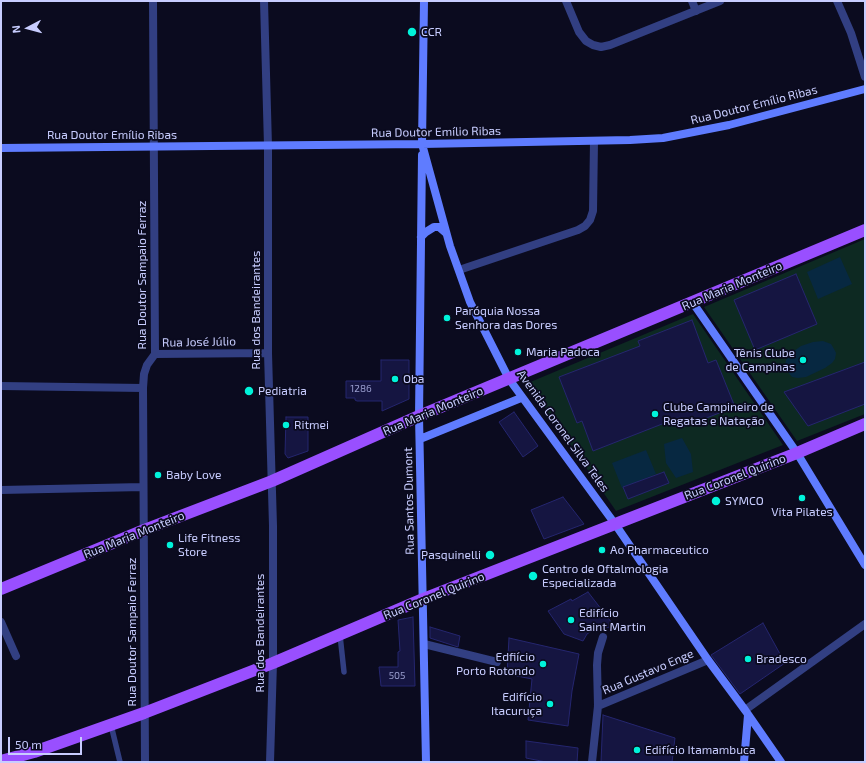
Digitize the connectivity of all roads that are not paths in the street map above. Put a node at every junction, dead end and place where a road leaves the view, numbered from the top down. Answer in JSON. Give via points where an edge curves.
{"nodes":[{"id":1,"x":152,"y":1,"type":"edge"},
{"id":2,"x":264,"y":1,"type":"edge"},
{"id":3,"x":424,"y":1,"type":"edge"},
{"id":4,"x":566,"y":1,"type":"edge"},
{"id":5,"x":692,"y":1,"type":"edge"},
{"id":6,"x":720,"y":1,"type":"edge"},
{"id":7,"x":837,"y":1,"type":"edge"},
{"id":8,"x":696,"y":11,"type":"junction"},
{"id":9,"x":865,"y":76,"type":"edge"},
{"id":10,"x":865,"y":89,"type":"edge"},
{"id":11,"x":594,"y":141,"type":"junction"},
{"id":12,"x":422,"y":144,"type":"junction"},
{"id":13,"x":154,"y":146,"type":"junction"},
{"id":14,"x":268,"y":146,"type":"junction"},
{"id":15,"x":1,"y":148,"type":"edge"},
{"id":16,"x":865,"y":230,"type":"edge"},
{"id":17,"x":446,"y":233,"type":"junction"},
{"id":18,"x":421,"y":237,"type":"junction"},
{"id":19,"x":458,"y":270,"type":"junction"},
{"id":20,"x":692,"y":303,"type":"junction"},
{"id":21,"x":268,"y":353,"type":"junction"},
{"id":22,"x":155,"y":354,"type":"junction"},
{"id":23,"x":509,"y":379,"type":"junction"},
{"id":24,"x":1,"y":386,"type":"edge"},
{"id":25,"x":143,"y":388,"type":"junction"},
{"id":26,"x":521,"y":398,"type":"junction"},
{"id":27,"x":419,"y":416,"type":"junction"},
{"id":28,"x":865,"y":424,"type":"edge"},
{"id":29,"x":420,"y":439,"type":"junction"},
{"id":30,"x":797,"y":453,"type":"junction"},
{"id":31,"x":272,"y":481,"type":"junction"},
{"id":32,"x":144,"y":487,"type":"junction"},
{"id":33,"x":1,"y":490,"type":"edge"},
{"id":34,"x":615,"y":524,"type":"junction"},
{"id":35,"x":144,"y":530,"type":"junction"},
{"id":36,"x":865,"y":565,"type":"edge"},
{"id":37,"x":1,"y":589,"type":"edge"},
{"id":38,"x":423,"y":599,"type":"junction"},
{"id":39,"x":1,"y":622,"type":"edge"},
{"id":40,"x":865,"y":624,"type":"edge"},
{"id":41,"x":340,"y":634,"type":"junction"},
{"id":42,"x":603,"y":637,"type":"dead end"},
{"id":43,"x":424,"y":644,"type":"junction"},
{"id":44,"x":16,"y":656,"type":"dead end"},
{"id":45,"x":708,"y":660,"type":"junction"},
{"id":46,"x":497,"y":662,"type":"dead end"},
{"id":47,"x":273,"y":663,"type":"junction"},
{"id":48,"x":344,"y":672,"type":"dead end"},
{"id":49,"x":598,"y":706,"type":"junction"},
{"id":50,"x":144,"y":713,"type":"junction"},
{"id":51,"x":747,"y":713,"type":"junction"},
{"id":52,"x":111,"y":725,"type":"junction"},
{"id":53,"x":1,"y":761,"type":"edge"},
{"id":54,"x":120,"y":762,"type":"edge"},
{"id":55,"x":145,"y":762,"type":"edge"},
{"id":56,"x":270,"y":762,"type":"edge"},
{"id":57,"x":426,"y":762,"type":"edge"},
{"id":58,"x":592,"y":762,"type":"edge"},
{"id":59,"x":744,"y":762,"type":"edge"},
{"id":60,"x":781,"y":762,"type":"edge"}],
"edges":[{"from":1,"to":13,"type":"street","name":"Rua Doutor Sampaio Ferraz"},
{"from":2,"to":14,"type":"street","name":"Rua dos Bandeirantes"},
{"from":3,"to":12,"type":"street","name":"Avenida Coronel Silva Teles"},
{"from":4,"to":8,"type":"street","via":[[586,42],[601,47]]},
{"from":5,"to":8,"type":"street"},
{"from":6,"to":8,"type":"street"},
{"from":7,"to":9,"type":"street"},
{"from":10,"to":11,"type":"street","name":"Rua Doutor Emílio Ribas","via":[[706,130],[663,138]]},
{"from":11,"to":12,"type":"street","name":"Rua Doutor Emílio Ribas"},
{"from":11,"to":19,"type":"street","via":[[592,211],[585,226]]},
{"from":12,"to":14,"type":"street","name":"Rua Doutor Emílio Ribas"},
{"from":12,"to":17,"type":"street","name":"Avenida Coronel Silva Teles"},
{"from":12,"to":18,"type":"street","name":"Rua Santos Dumont"},
{"from":13,"to":14,"type":"street","name":"Rua Doutor Emílio Ribas"},
{"from":13,"to":15,"type":"street","name":"Rua Doutor Emílio Ribas"},
{"from":13,"to":22,"type":"street","name":"Rua Doutor Sampaio Ferraz"},
{"from":14,"to":21,"type":"street","name":"Rua dos Bandeirantes"},
{"from":16,"to":20,"type":"main road","name":"Rua Maria Monteiro"},
{"from":17,"to":18,"type":"street","via":[[439,227],[434,227]]},
{"from":17,"to":19,"type":"street","name":"Avenida Coronel Silva Teles"},
{"from":18,"to":27,"type":"street","name":"Rua Santos Dumont"},
{"from":19,"to":23,"type":"street","name":"Avenida Coronel Silva Teles","via":[[470,302]]},
{"from":20,"to":23,"type":"main road","name":"Rua Maria Monteiro"},
{"from":20,"to":30,"type":"street"},
{"from":21,"to":22,"type":"street","name":"Rua José Júlio"},
{"from":21,"to":31,"type":"street","name":"Rua dos Bandeirantes"},
{"from":22,"to":25,"type":"street","name":"Rua Doutor Sampaio Ferraz","via":[[146,369]]},
{"from":23,"to":26,"type":"street","name":"Avenida Coronel Silva Teles"},
{"from":23,"to":27,"type":"main road","name":"Rua Maria Monteiro"},
{"from":24,"to":25,"type":"street"},
{"from":25,"to":32,"type":"street","name":"Rua Doutor Sampaio Ferraz"},
{"from":26,"to":29,"type":"street"},
{"from":26,"to":34,"type":"street","name":"Avenida Coronel Silva Teles"},
{"from":27,"to":29,"type":"street","name":"Rua Santos Dumont"},
{"from":27,"to":31,"type":"main road","name":"Rua Maria Monteiro"},
{"from":28,"to":30,"type":"main road","name":"Rua Coronel Quirino"},
{"from":29,"to":38,"type":"street","name":"Rua Santos Dumont"},
{"from":30,"to":34,"type":"main road","name":"Rua Coronel Quirino"},
{"from":30,"to":36,"type":"street"},
{"from":31,"to":35,"type":"main road","name":"Rua Maria Monteiro"},
{"from":31,"to":47,"type":"street","name":"Rua dos Bandeirantes"},
{"from":32,"to":33,"type":"street"},
{"from":32,"to":35,"type":"street","name":"Rua Doutor Sampaio Ferraz"},
{"from":34,"to":38,"type":"main road","name":"Rua Coronel Quirino"},
{"from":34,"to":45,"type":"street","name":"Avenida Coronel Silva Teles"},
{"from":35,"to":37,"type":"main road","name":"Rua Maria Monteiro"},
{"from":35,"to":50,"type":"street","name":"Rua Doutor Sampaio Ferraz"},
{"from":38,"to":41,"type":"main road","name":"Rua Coronel Quirino"},
{"from":38,"to":43,"type":"street","name":"Rua Santos Dumont"},
{"from":39,"to":44,"type":"street"},
{"from":40,"to":51,"type":"street"},
{"from":41,"to":47,"type":"main road","name":"Rua Coronel Quirino"},
{"from":41,"to":48,"type":"lane"},
{"from":42,"to":49,"type":"street","via":[[597,665]]},
{"from":43,"to":46,"type":"street"},
{"from":43,"to":57,"type":"street","name":"Rua Santos Dumont"},
{"from":45,"to":49,"type":"street","name":"Rua Gustavo Enge"},
{"from":45,"to":51,"type":"street","name":"Avenida Coronel Silva Teles"},
{"from":47,"to":50,"type":"main road","name":"Rua Coronel Quirino"},
{"from":47,"to":56,"type":"street","name":"Rua dos Bandeirantes"},
{"from":49,"to":58,"type":"street"},
{"from":50,"to":52,"type":"main road","name":"Rua Coronel Quirino"},
{"from":50,"to":55,"type":"street","name":"Rua Doutor Sampaio Ferraz"},
{"from":51,"to":59,"type":"street"},
{"from":51,"to":60,"type":"street","name":"Avenida Coronel Silva Teles"},
{"from":52,"to":53,"type":"main road","name":"Rua Coronel Quirino"},
{"from":52,"to":54,"type":"lane"}]}
